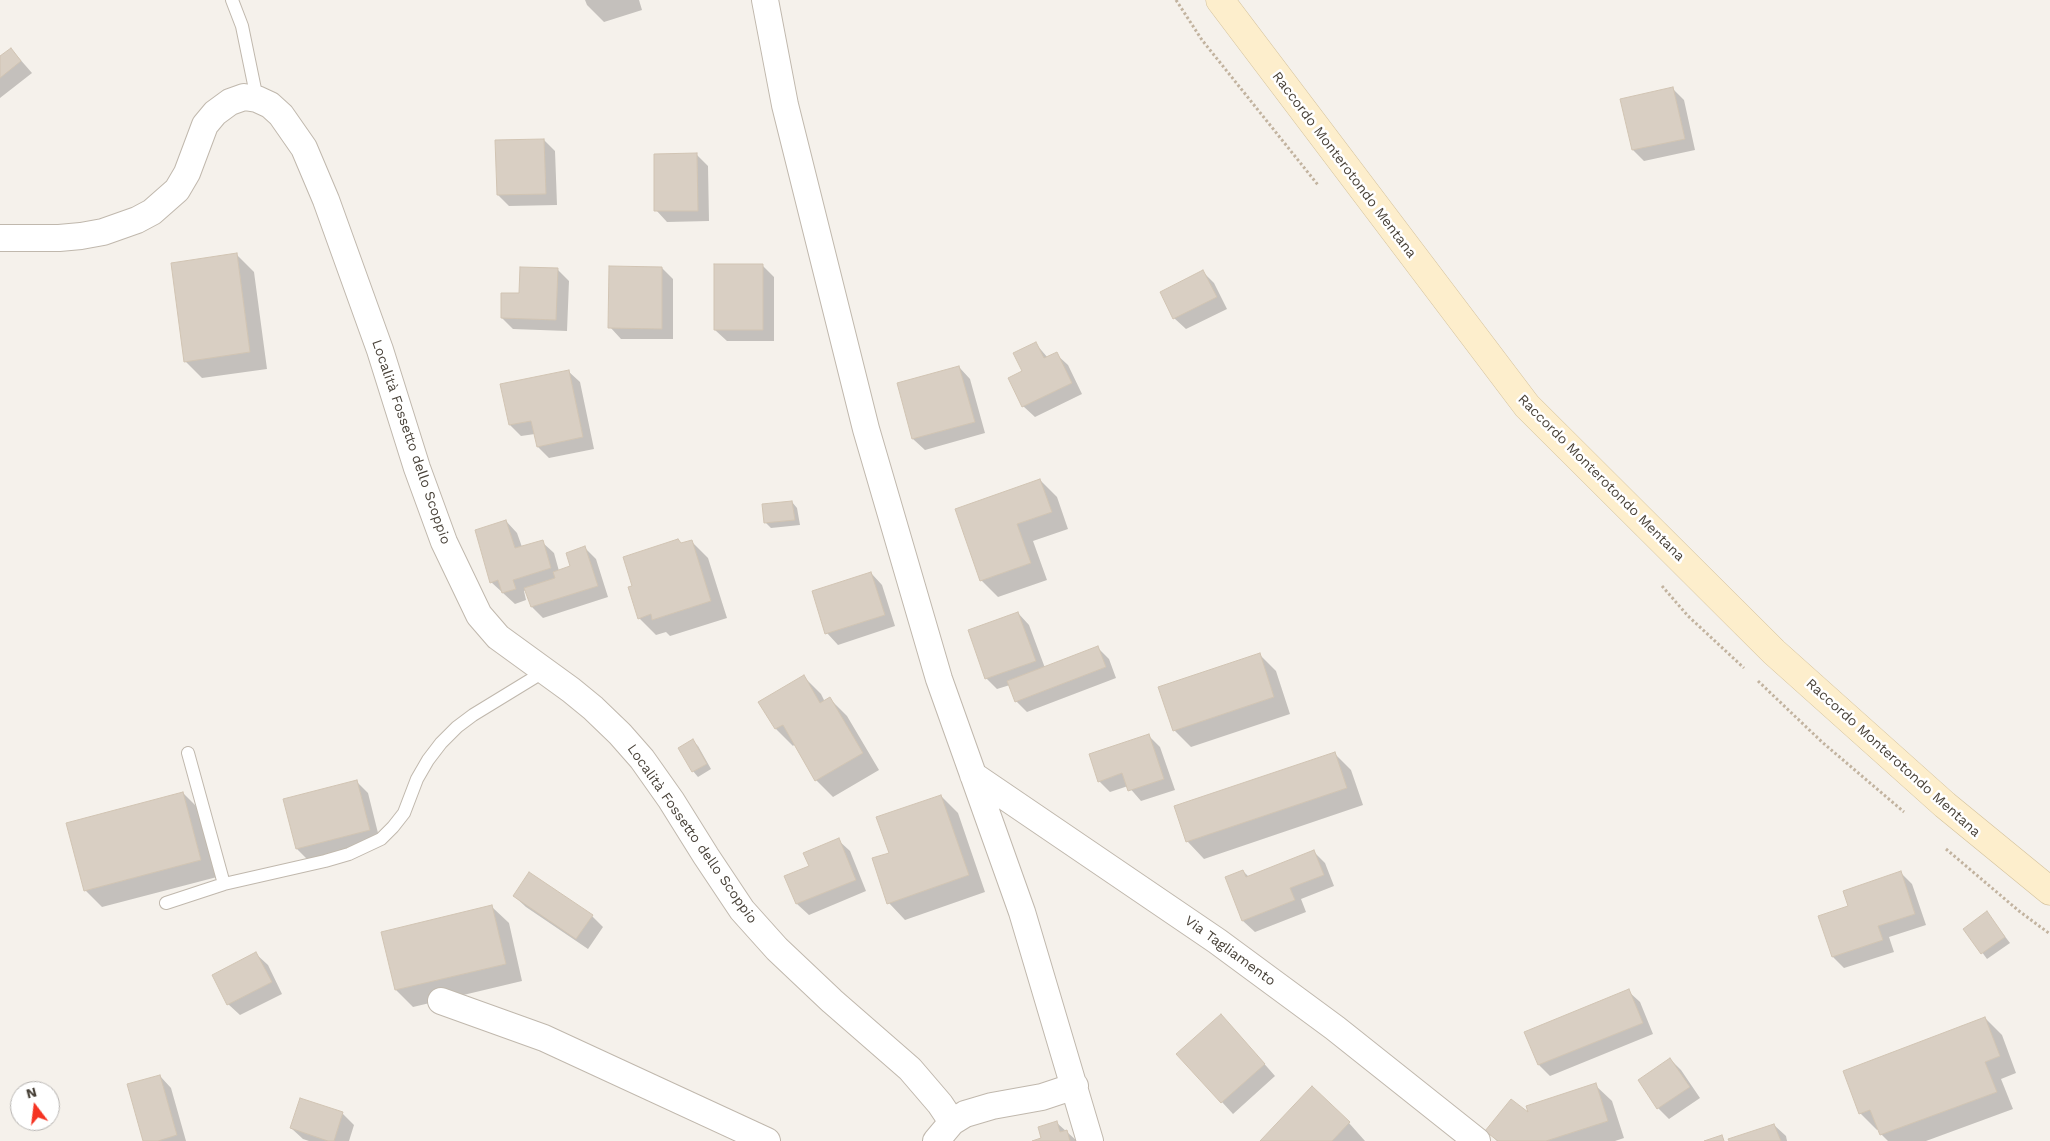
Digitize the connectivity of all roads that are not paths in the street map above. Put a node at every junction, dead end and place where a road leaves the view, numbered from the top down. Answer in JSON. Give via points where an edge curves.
{"nodes":[{"id":1,"x":232,"y":0,"type":"edge"},
{"id":2,"x":765,"y":0,"type":"edge"},
{"id":3,"x":1220,"y":0,"type":"edge"},
{"id":4,"x":258,"y":99,"type":"junction"},
{"id":5,"x":0,"y":238,"type":"edge"},
{"id":6,"x":545,"y":671,"type":"junction"},
{"id":7,"x":188,"y":753,"type":"dead end"},
{"id":8,"x":973,"y":775,"type":"junction"},
{"id":9,"x":224,"y":884,"type":"junction"},
{"id":10,"x":2050,"y":891,"type":"edge"},
{"id":11,"x":166,"y":903,"type":"dead end"},
{"id":12,"x":442,"y":1000,"type":"dead end"},
{"id":13,"x":1074,"y":1086,"type":"junction"},
{"id":14,"x":944,"y":1132,"type":"edge"},
{"id":15,"x":767,"y":1141,"type":"edge"},
{"id":16,"x":1090,"y":1141,"type":"edge"},
{"id":17,"x":1477,"y":1141,"type":"edge"}],
"edges":[{"from":1,"to":4,"type":"lane","via":[[242,26]]},
{"from":2,"to":8,"type":"street","via":[[785,105],[866,429],[939,679]]},
{"from":3,"to":10,"type":"main road","name":"Raccordo Monterotondo Mentana","via":[[1526,406],[1774,652],[1945,805]]},
{"from":4,"to":5,"type":"street","via":[[230,102],[215,113],[205,125],[183,182],[152,212],[103,232],[81,236]]},
{"from":4,"to":6,"type":"street","name":"Località Fossetto dello Scoppio","via":[[281,115],[304,148],[380,350],[444,542],[472,602],[498,637]]},
{"from":6,"to":9,"type":"lane","via":[[457,727],[428,760],[404,813],[381,839],[325,862]]},
{"from":6,"to":14,"type":"street","name":"Località Fossetto dello Scoppio","via":[[593,708],[642,759],[742,910],[777,949],[910,1069],[940,1104]]},
{"from":7,"to":9,"type":"lane"},
{"from":8,"to":13,"type":"street","via":[[1022,912]]},
{"from":8,"to":17,"type":"street","name":"Via Tagliamento","via":[[1217,941],[1335,1028]]},
{"from":9,"to":11,"type":"lane"},
{"from":12,"to":15,"type":"street","via":[[544,1038]]},
{"from":13,"to":14,"type":"street","via":[[1042,1097],[978,1109]]},
{"from":13,"to":16,"type":"street"}]}
